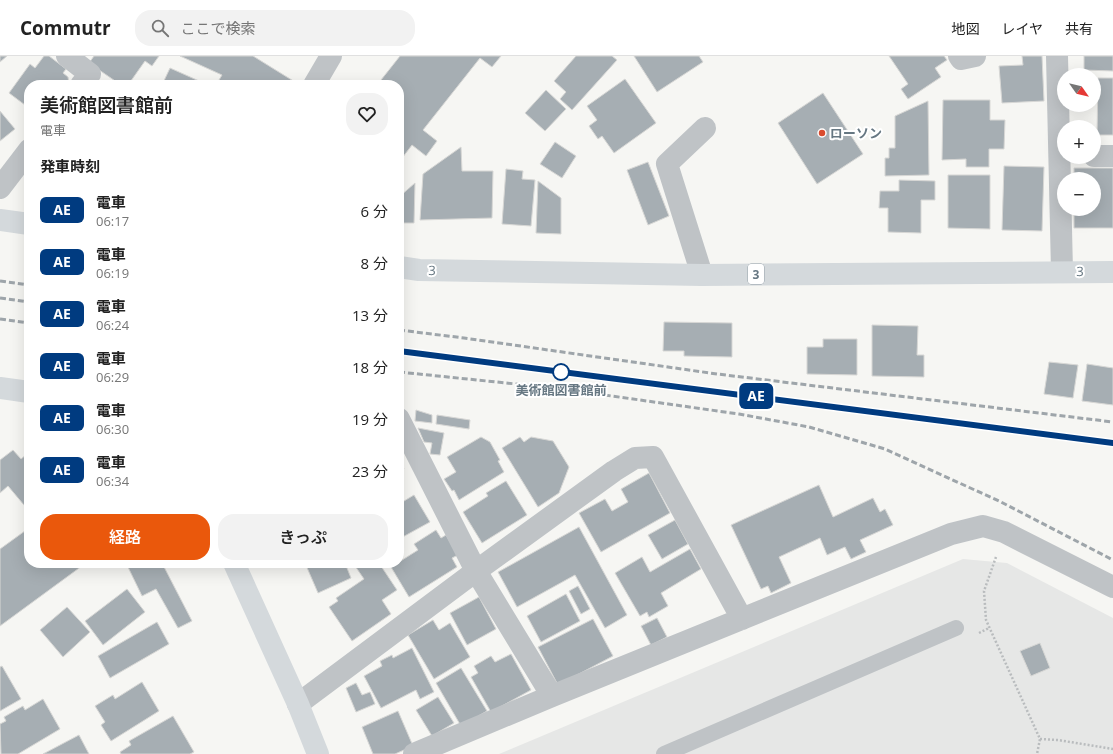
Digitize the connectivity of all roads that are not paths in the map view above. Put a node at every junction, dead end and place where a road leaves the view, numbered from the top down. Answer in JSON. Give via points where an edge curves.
{"nodes":[{"id":1,"x":67,"y":56,"type":"edge"},
{"id":2,"x":331,"y":56,"type":"edge"},
{"id":3,"x":959,"y":56,"type":"edge"},
{"id":4,"x":975,"y":56,"type":"edge"},
{"id":5,"x":1057,"y":56,"type":"edge"},
{"id":6,"x":85,"y":80,"type":"edge"},
{"id":7,"x":317,"y":80,"type":"edge"},
{"id":8,"x":1060,"y":120,"type":"edge"},
{"id":9,"x":705,"y":128,"type":"dead end"},
{"id":10,"x":1101,"y":156,"type":"edge"},
{"id":11,"x":1113,"y":156,"type":"edge"},
{"id":12,"x":24,"y":157,"type":"edge"},
{"id":13,"x":1062,"y":164,"type":"edge"},
{"id":14,"x":0,"y":188,"type":"edge"},
{"id":15,"x":0,"y":220,"type":"edge"},
{"id":16,"x":24,"y":223,"type":"edge"},
{"id":17,"x":404,"y":268,"type":"edge"},
{"id":18,"x":1062,"y":271,"type":"junction"},
{"id":19,"x":1113,"y":272,"type":"edge"},
{"id":20,"x":702,"y":274,"type":"junction"},
{"id":21,"x":0,"y":388,"type":"edge"},
{"id":22,"x":24,"y":391,"type":"edge"},
{"id":23,"x":404,"y":429,"type":"edge"},
{"id":24,"x":236,"y":568,"type":"edge"},
{"id":25,"x":476,"y":571,"type":"junction"},
{"id":26,"x":1113,"y":587,"type":"edge"},
{"id":27,"x":742,"y":619,"type":"junction"},
{"id":28,"x":956,"y":628,"type":"dead end"},
{"id":29,"x":552,"y":696,"type":"junction"},
{"id":30,"x":298,"y":704,"type":"junction"},
{"id":31,"x":318,"y":754,"type":"edge"},
{"id":32,"x":414,"y":754,"type":"edge"},
{"id":33,"x":664,"y":754,"type":"edge"}],
"edges":[{"from":1,"to":6,"type":"street","via":[[90,74]]},
{"from":2,"to":7,"type":"street"},
{"from":3,"to":4,"type":"street","via":[[961,59]]},
{"from":5,"to":8,"type":"street"},
{"from":9,"to":20,"type":"street","via":[[668,164]]},
{"from":10,"to":11,"type":"street"},
{"from":12,"to":14,"type":"street"},
{"from":13,"to":18,"type":"street"},
{"from":15,"to":16,"type":"main road"},
{"from":17,"to":20,"type":"main road","name":"3","number":"3"},
{"from":18,"to":19,"type":"main road","name":"3","number":"3"},
{"from":18,"to":20,"type":"main road","name":"3","number":"3"},
{"from":21,"to":22,"type":"main road"},
{"from":23,"to":25,"type":"street"},
{"from":24,"to":30,"type":"main road"},
{"from":25,"to":27,"type":"street","via":[[614,471],[635,458],[653,457]]},
{"from":25,"to":29,"type":"street"},
{"from":25,"to":30,"type":"street"},
{"from":26,"to":27,"type":"street","via":[[1004,532],[983,526],[951,534]]},
{"from":27,"to":29,"type":"street"},
{"from":28,"to":33,"type":"lane"},
{"from":29,"to":32,"type":"street"},
{"from":30,"to":31,"type":"main road"}]}
